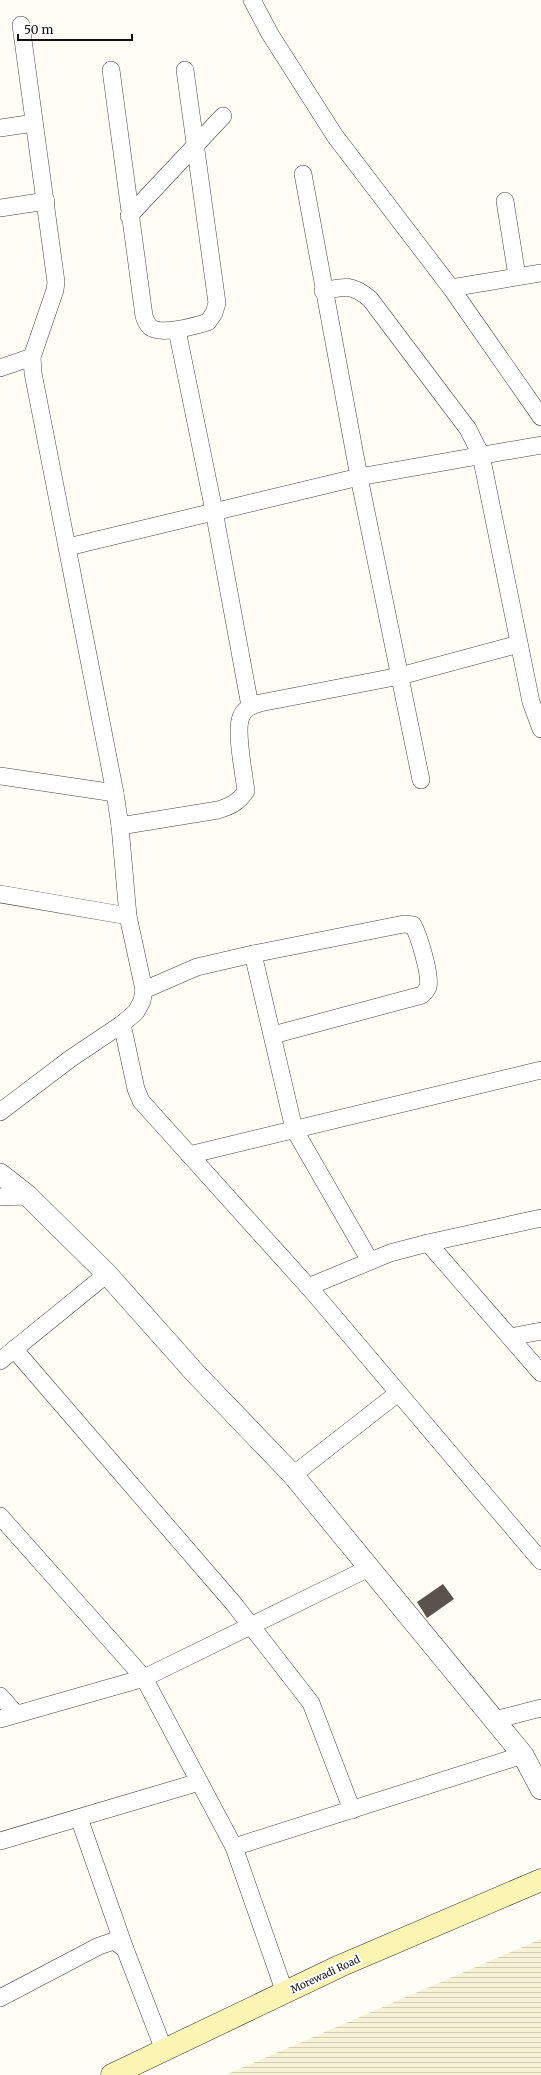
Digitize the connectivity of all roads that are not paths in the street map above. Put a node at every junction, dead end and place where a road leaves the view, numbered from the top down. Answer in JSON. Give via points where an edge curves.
{"nodes":[{"id":1,"x":252,"y":0,"type":"edge"},
{"id":2,"x":21,"y":25,"type":"dead end"},
{"id":3,"x":111,"y":70,"type":"dead end"},
{"id":4,"x":185,"y":70,"type":"dead end"},
{"id":5,"x":223,"y":116,"type":"dead end"},
{"id":6,"x":34,"y":123,"type":"junction"},
{"id":7,"x":0,"y":128,"type":"edge"},
{"id":8,"x":194,"y":144,"type":"junction"},
{"id":9,"x":303,"y":174,"type":"dead end"},
{"id":10,"x":46,"y":201,"type":"junction"},
{"id":11,"x":505,"y":201,"type":"dead end"},
{"id":12,"x":0,"y":208,"type":"edge"},
{"id":13,"x":129,"y":216,"type":"junction"},
{"id":14,"x":541,"y":273,"type":"edge"},
{"id":15,"x":516,"y":276,"type":"junction"},
{"id":16,"x":450,"y":288,"type":"junction"},
{"id":17,"x":323,"y":291,"type":"junction"},
{"id":18,"x":177,"y":330,"type":"junction"},
{"id":19,"x":32,"y":358,"type":"junction"},
{"id":20,"x":0,"y":368,"type":"edge"},
{"id":21,"x":541,"y":417,"type":"edge"},
{"id":22,"x":541,"y":445,"type":"edge"},
{"id":23,"x":481,"y":456,"type":"junction"},
{"id":24,"x":359,"y":477,"type":"junction"},
{"id":25,"x":214,"y":511,"type":"junction"},
{"id":26,"x":68,"y":547,"type":"junction"},
{"id":27,"x":519,"y":644,"type":"junction"},
{"id":28,"x":400,"y":676,"type":"junction"},
{"id":29,"x":250,"y":706,"type":"junction"},
{"id":30,"x":541,"y":729,"type":"edge"},
{"id":31,"x":0,"y":776,"type":"edge"},
{"id":32,"x":421,"y":780,"type":"dead end"},
{"id":33,"x":115,"y":793,"type":"junction"},
{"id":34,"x":120,"y":826,"type":"junction"},
{"id":35,"x":0,"y":894,"type":"edge"},
{"id":36,"x":128,"y":916,"type":"junction"},
{"id":37,"x":253,"y":954,"type":"junction"},
{"id":38,"x":144,"y":990,"type":"junction"},
{"id":39,"x":122,"y":1024,"type":"junction"},
{"id":40,"x":273,"y":1035,"type":"junction"},
{"id":41,"x":541,"y":1070,"type":"edge"},
{"id":42,"x":0,"y":1112,"type":"edge"},
{"id":43,"x":294,"y":1129,"type":"junction"},
{"id":44,"x":189,"y":1155,"type":"junction"},
{"id":45,"x":0,"y":1174,"type":"edge"},
{"id":46,"x":28,"y":1196,"type":"junction"},
{"id":47,"x":0,"y":1197,"type":"edge"},
{"id":48,"x":541,"y":1218,"type":"edge"},
{"id":49,"x":428,"y":1243,"type":"junction"},
{"id":50,"x":370,"y":1261,"type":"junction"},
{"id":51,"x":106,"y":1274,"type":"junction"},
{"id":52,"x":308,"y":1287,"type":"junction"},
{"id":53,"x":541,"y":1330,"type":"edge"},
{"id":54,"x":510,"y":1337,"type":"junction"},
{"id":55,"x":14,"y":1349,"type":"junction"},
{"id":56,"x":0,"y":1361,"type":"edge"},
{"id":57,"x":541,"y":1374,"type":"edge"},
{"id":58,"x":398,"y":1393,"type":"junction"},
{"id":59,"x":292,"y":1476,"type":"junction"},
{"id":60,"x":0,"y":1516,"type":"edge"},
{"id":61,"x":541,"y":1561,"type":"edge"},
{"id":62,"x":369,"y":1568,"type":"junction"},
{"id":63,"x":251,"y":1627,"type":"junction"},
{"id":64,"x":144,"y":1678,"type":"junction"},
{"id":65,"x":0,"y":1696,"type":"edge"},
{"id":66,"x":541,"y":1708,"type":"edge"},
{"id":67,"x":16,"y":1714,"type":"junction"},
{"id":68,"x":0,"y":1719,"type":"edge"},
{"id":69,"x":494,"y":1720,"type":"junction"},
{"id":70,"x":523,"y":1755,"type":"junction"},
{"id":71,"x":199,"y":1782,"type":"junction"},
{"id":72,"x":541,"y":1789,"type":"edge"},
{"id":73,"x":352,"y":1810,"type":"junction"},
{"id":74,"x":79,"y":1818,"type":"junction"},
{"id":75,"x":0,"y":1841,"type":"edge"},
{"id":76,"x":234,"y":1847,"type":"junction"},
{"id":77,"x":541,"y":1880,"type":"edge"},
{"id":78,"x":125,"y":1949,"type":"junction"},
{"id":79,"x":285,"y":1993,"type":"junction"},
{"id":80,"x":0,"y":1998,"type":"edge"},
{"id":81,"x":164,"y":2050,"type":"junction"},
{"id":82,"x":112,"y":2075,"type":"edge"}],
"edges":[{"from":1,"to":16,"type":"street","via":[[270,34],[335,136]]},
{"from":2,"to":6,"type":"street"},
{"from":3,"to":13,"type":"street"},
{"from":4,"to":8,"type":"street"},
{"from":5,"to":8,"type":"street"},
{"from":6,"to":7,"type":"street"},
{"from":6,"to":10,"type":"street"},
{"from":8,"to":13,"type":"street"},
{"from":8,"to":18,"type":"street","via":[[217,303],[208,322]]},
{"from":9,"to":17,"type":"street"},
{"from":10,"to":12,"type":"street"},
{"from":10,"to":19,"type":"street","via":[[56,282]]},
{"from":11,"to":15,"type":"street"},
{"from":13,"to":18,"type":"street","via":[[144,316],[150,326],[158,330]]},
{"from":14,"to":15,"type":"street"},
{"from":15,"to":16,"type":"street"},
{"from":16,"to":21,"type":"street"},
{"from":17,"to":23,"type":"street","via":[[344,286],[358,290],[370,300],[468,429]]},
{"from":17,"to":24,"type":"street"},
{"from":18,"to":25,"type":"street"},
{"from":19,"to":20,"type":"street"},
{"from":19,"to":26,"type":"street"},
{"from":22,"to":23,"type":"street"},
{"from":23,"to":24,"type":"street"},
{"from":23,"to":27,"type":"street"},
{"from":24,"to":25,"type":"street"},
{"from":24,"to":28,"type":"street"},
{"from":25,"to":26,"type":"street"},
{"from":25,"to":29,"type":"street"},
{"from":26,"to":33,"type":"street"},
{"from":27,"to":28,"type":"street"},
{"from":27,"to":30,"type":"street","via":[[531,702]]},
{"from":28,"to":29,"type":"street"},
{"from":28,"to":32,"type":"street"},
{"from":29,"to":34,"type":"street","via":[[241,716],[238,726],[246,791],[240,800],[218,810]]},
{"from":31,"to":33,"type":"street"},
{"from":33,"to":34,"type":"street"},
{"from":34,"to":36,"type":"street"},
{"from":35,"to":36,"type":"street"},
{"from":36,"to":38,"type":"street"},
{"from":37,"to":38,"type":"street","via":[[197,967]]},
{"from":37,"to":40,"type":"street"},
{"from":37,"to":40,"type":"street","via":[[404,924],[413,926],[418,934],[428,978],[428,988],[422,995]]},
{"from":38,"to":39,"type":"street","via":[[136,1012]]},
{"from":39,"to":42,"type":"street","via":[[70,1059]]},
{"from":39,"to":44,"type":"street","via":[[141,1101]]},
{"from":40,"to":43,"type":"street"},
{"from":41,"to":43,"type":"street"},
{"from":43,"to":44,"type":"street"},
{"from":43,"to":50,"type":"street"},
{"from":44,"to":52,"type":"street"},
{"from":45,"to":46,"type":"street"},
{"from":46,"to":47,"type":"street"},
{"from":46,"to":51,"type":"street"},
{"from":48,"to":49,"type":"street"},
{"from":49,"to":50,"type":"street"},
{"from":49,"to":54,"type":"street"},
{"from":50,"to":52,"type":"street"},
{"from":51,"to":55,"type":"street"},
{"from":51,"to":59,"type":"street"},
{"from":52,"to":58,"type":"street"},
{"from":53,"to":54,"type":"street"},
{"from":54,"to":57,"type":"street"},
{"from":55,"to":56,"type":"street"},
{"from":55,"to":63,"type":"street"},
{"from":58,"to":59,"type":"street"},
{"from":58,"to":61,"type":"street"},
{"from":59,"to":62,"type":"street"},
{"from":60,"to":64,"type":"street"},
{"from":62,"to":63,"type":"street"},
{"from":62,"to":69,"type":"street"},
{"from":63,"to":64,"type":"street"},
{"from":63,"to":73,"type":"street","via":[[311,1703]]},
{"from":64,"to":67,"type":"street"},
{"from":64,"to":71,"type":"street"},
{"from":65,"to":67,"type":"street"},
{"from":66,"to":69,"type":"street"},
{"from":67,"to":68,"type":"street"},
{"from":69,"to":70,"type":"street"},
{"from":70,"to":72,"type":"street"},
{"from":70,"to":73,"type":"street"},
{"from":71,"to":74,"type":"street"},
{"from":71,"to":76,"type":"street"},
{"from":73,"to":76,"type":"street"},
{"from":74,"to":75,"type":"street"},
{"from":74,"to":78,"type":"street"},
{"from":76,"to":79,"type":"street"},
{"from":77,"to":79,"type":"main road","name":"Morewadi Road","via":[[340,1966]]},
{"from":78,"to":80,"type":"street","via":[[114,1942],[99,1946]]},
{"from":78,"to":81,"type":"street"},
{"from":79,"to":81,"type":"main road","name":"Morewadi Road"},
{"from":81,"to":82,"type":"main road","name":"Morewadi Road"}]}
